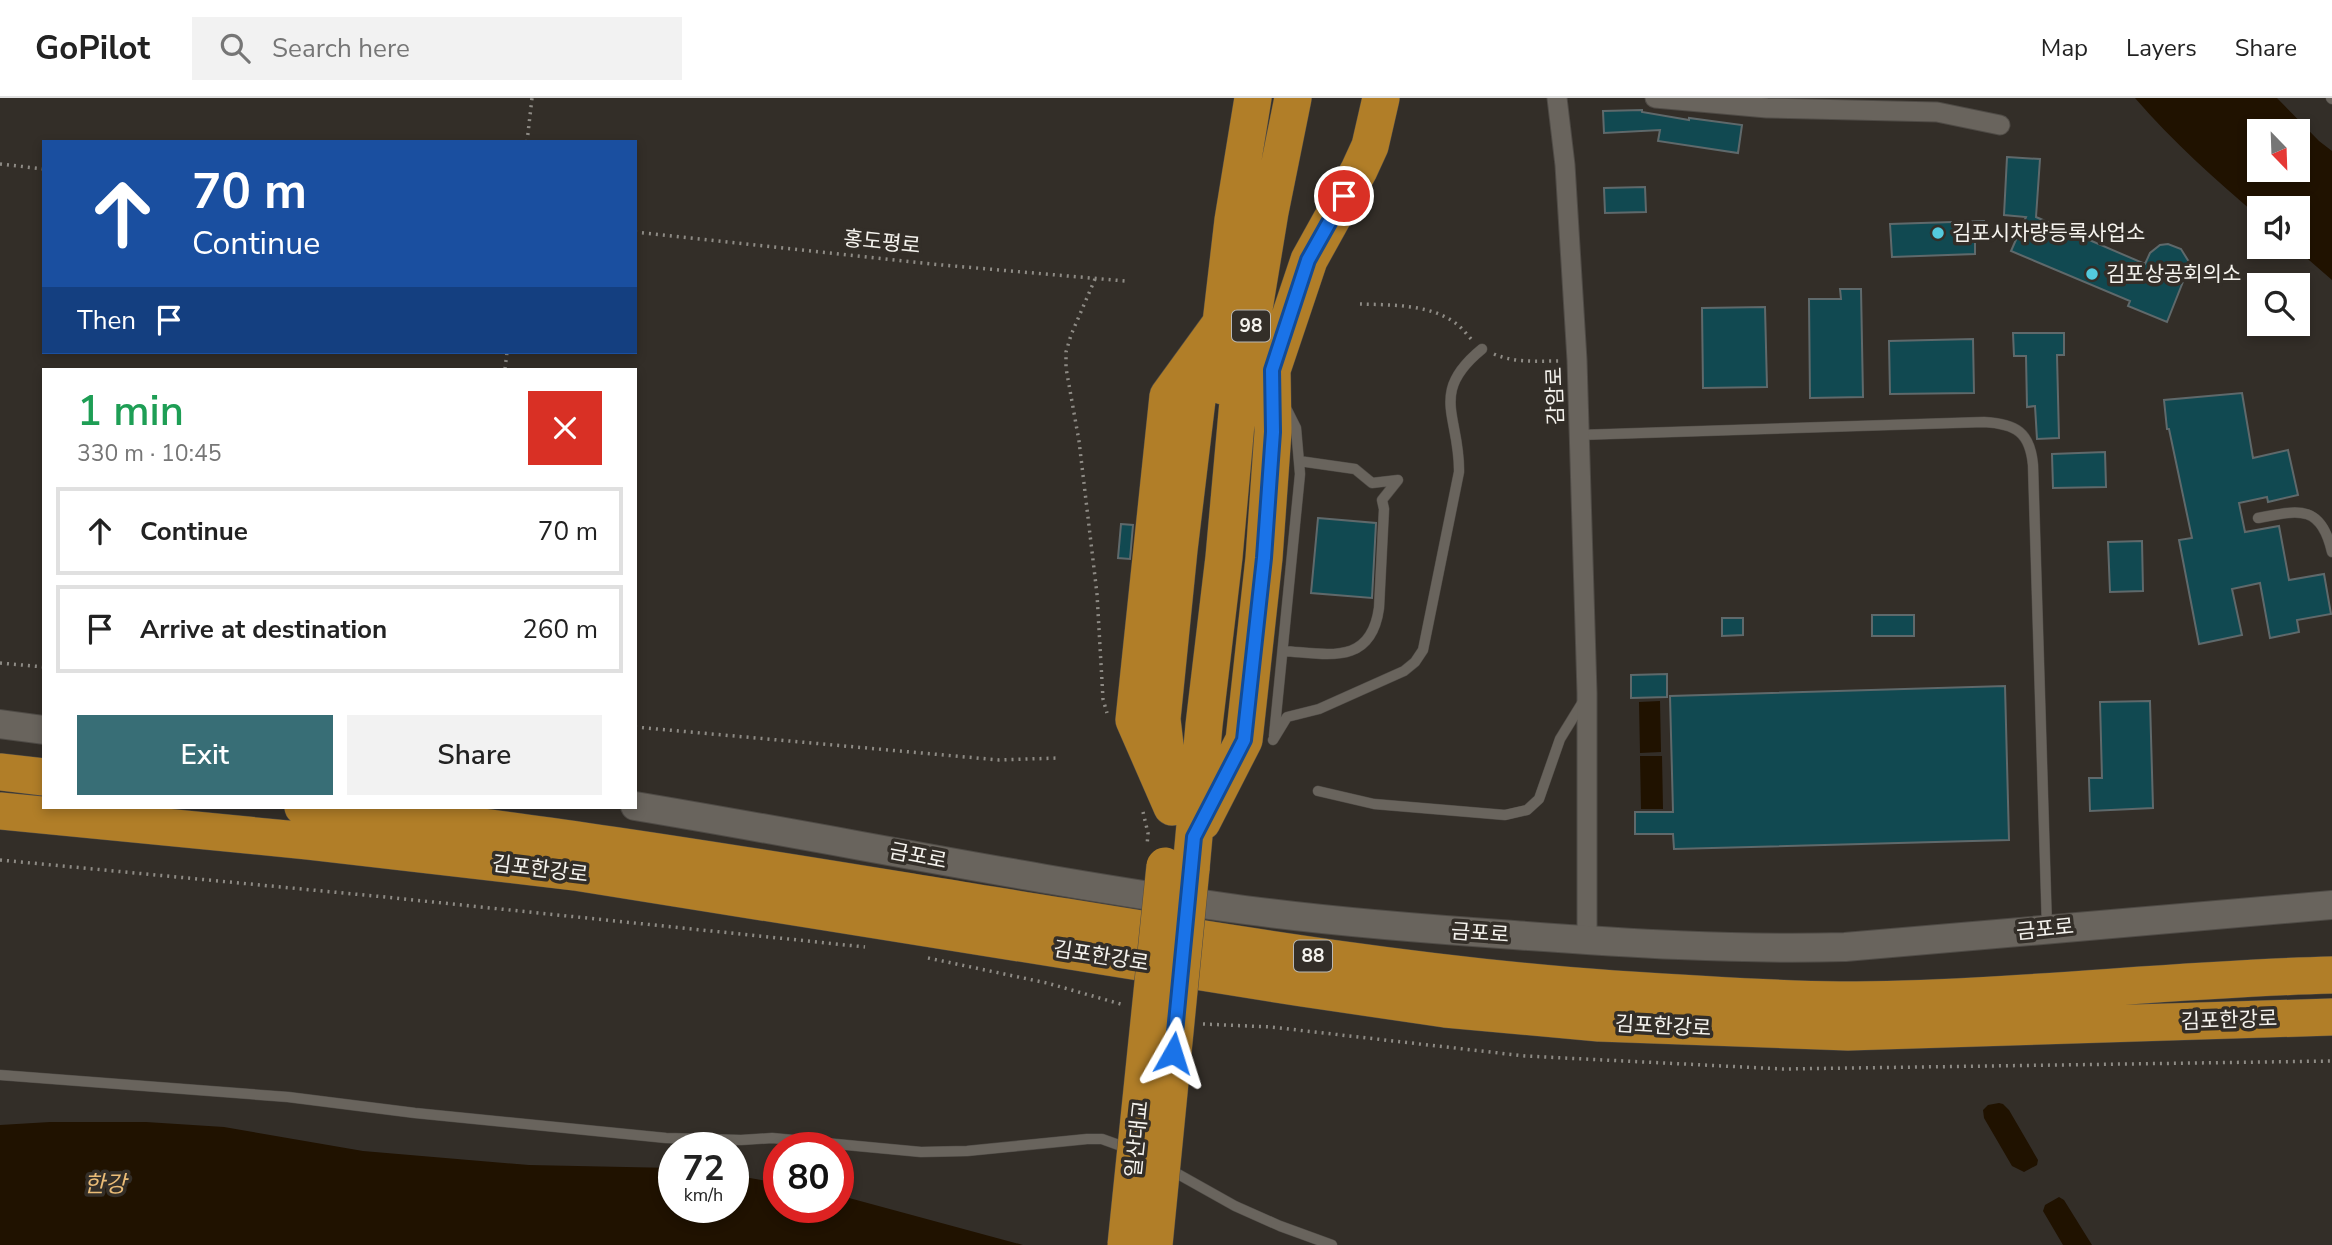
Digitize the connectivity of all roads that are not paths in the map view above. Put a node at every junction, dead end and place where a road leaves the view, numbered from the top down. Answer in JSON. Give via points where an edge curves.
{"nodes":[{"id":1,"x":1230,"y":98,"type":"edge"},
{"id":2,"x":1253,"y":98,"type":"edge"},
{"id":3,"x":1293,"y":98,"type":"edge"},
{"id":4,"x":1381,"y":98,"type":"edge"},
{"id":5,"x":1557,"y":98,"type":"edge"},
{"id":6,"x":1655,"y":98,"type":"edge"},
{"id":7,"x":2000,"y":125,"type":"dead end"},
{"id":8,"x":1233,"y":220,"type":"junction"},
{"id":9,"x":1225,"y":331,"type":"junction"},
{"id":10,"x":1482,"y":349,"type":"road end"},
{"id":11,"x":1272,"y":370,"type":"junction"},
{"id":12,"x":1287,"y":410,"type":"junction"},
{"id":13,"x":1579,"y":435,"type":"junction"},
{"id":14,"x":1299,"y":461,"type":"junction"},
{"id":15,"x":2258,"y":518,"type":"dead end"},
{"id":16,"x":2332,"y":552,"type":"edge"},
{"id":17,"x":1284,"y":651,"type":"junction"},
{"id":18,"x":1587,"y":693,"type":"junction"},
{"id":19,"x":0,"y":724,"type":"edge"},
{"id":20,"x":42,"y":730,"type":"edge"},
{"id":21,"x":0,"y":772,"type":"edge"},
{"id":22,"x":42,"y":777,"type":"edge"},
{"id":23,"x":1318,"y":791,"type":"dead end"},
{"id":24,"x":637,"y":806,"type":"edge"},
{"id":25,"x":1157,"y":806,"type":"junction"},
{"id":26,"x":321,"y":809,"type":"edge"},
{"id":27,"x":0,"y":811,"type":"edge"},
{"id":28,"x":1174,"y":857,"type":"junction"},
{"id":29,"x":2332,"y":905,"type":"edge"},
{"id":30,"x":2047,"y":928,"type":"junction"},
{"id":31,"x":1587,"y":940,"type":"junction"},
{"id":32,"x":2332,"y":975,"type":"edge"},
{"id":33,"x":2332,"y":1017,"type":"edge"},
{"id":34,"x":0,"y":1075,"type":"edge"},
{"id":35,"x":1126,"y":1245,"type":"edge"},
{"id":36,"x":1154,"y":1245,"type":"edge"},
{"id":37,"x":1332,"y":1245,"type":"edge"}],
"edges":[{"from":1,"to":8,"type":"highway"},
{"from":2,"to":8,"type":"highway","number":"98"},
{"from":3,"to":9,"type":"highway","number":"98","via":[[1270,212]]},
{"from":4,"to":11,"type":"highway","via":[[1370,146],[1308,260]]},
{"from":5,"to":13,"type":"street","name":"감암로","via":[[1565,165]]},
{"from":6,"to":7,"type":"street","via":[[1767,108],[1937,112]]},
{"from":8,"to":9,"type":"highway","number":"98"},
{"from":9,"to":11,"type":"highway"},
{"from":9,"to":25,"type":"highway","number":"98","via":[[1188,720]]},
{"from":9,"to":25,"type":"highway","via":[[1168,396],[1134,720]]},
{"from":9,"to":28,"type":"highway","number":"98","via":[[1241,368],[1224,556],[1204,725]]},
{"from":10,"to":17,"type":"lane","via":[[1465,363],[1451,390],[1459,472],[1423,650],[1404,671],[1320,709],[1287,717],[1273,740]]},
{"from":11,"to":12,"type":"highway"},
{"from":11,"to":28,"type":"highway","via":[[1273,432],[1264,558],[1244,740]]},
{"from":12,"to":14,"type":"lane","via":[[1296,428]]},
{"from":12,"to":28,"type":"highway","via":[[1281,559],[1259,738]]},
{"from":13,"to":18,"type":"street","name":"감암로"},
{"from":13,"to":30,"type":"lane","via":[[1984,422],[2021,432],[2028,440],[2033,466]]},
{"from":14,"to":17,"type":"lane"},
{"from":14,"to":17,"type":"lane","via":[[1354,468],[1372,483],[1398,480],[1382,500],[1380,608],[1373,632],[1346,654]]},
{"from":15,"to":16,"type":"lane","via":[[2292,511],[2309,514],[2324,526]]},
{"from":18,"to":23,"type":"lane","via":[[1560,739],[1539,799],[1527,810],[1504,815],[1374,804]]},
{"from":18,"to":31,"type":"street","name":"감암로"},
{"from":19,"to":20,"type":"main road"},
{"from":21,"to":22,"type":"highway"},
{"from":24,"to":31,"type":"main road","name":"금포로","via":[[1247,911]]},
{"from":25,"to":28,"type":"highway","number":"98"},
{"from":26,"to":32,"type":"highway","name":"김포한강로","number":"88","via":[[711,859],[1410,970],[1609,989],[1841,1000]]},
{"from":27,"to":33,"type":"highway","name":"김포한강로","number":"88","via":[[575,872],[1288,986],[1446,1009],[1598,1023],[1848,1032]]},
{"from":28,"to":35,"type":"highway","name":"일산대교","number":"98","bridge":true},
{"from":28,"to":36,"type":"highway","name":"일산대교","number":"98","bridge":true},
{"from":29,"to":30,"type":"main road","name":"금포로"},
{"from":30,"to":31,"type":"main road","name":"금포로","via":[[1942,940],[1793,948]]},
{"from":34,"to":37,"type":"lane","via":[[275,1096],[666,1138],[772,1138],[921,1152],[1102,1139],[1235,1206]]}]}
